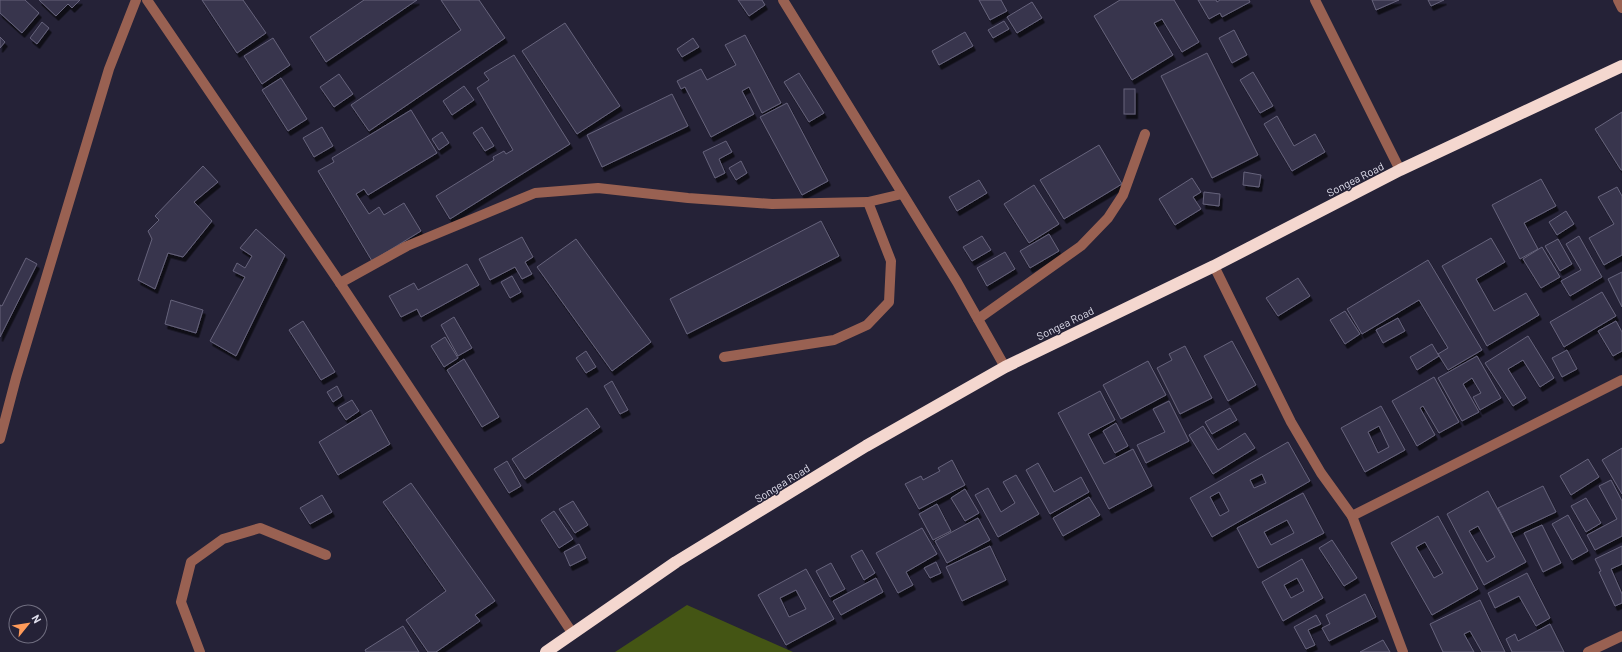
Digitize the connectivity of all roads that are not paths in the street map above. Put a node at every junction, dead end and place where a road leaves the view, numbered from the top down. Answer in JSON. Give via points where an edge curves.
{"nodes":[{"id":1,"x":136,"y":0,"type":"edge"},
{"id":2,"x":147,"y":0,"type":"edge"},
{"id":3,"x":783,"y":0,"type":"edge"},
{"id":4,"x":1315,"y":0,"type":"edge"},
{"id":5,"x":1618,"y":0,"type":"edge"},
{"id":6,"x":1622,"y":8,"type":"edge"},
{"id":7,"x":1622,"y":66,"type":"edge"},
{"id":8,"x":1145,"y":134,"type":"dead end"},
{"id":9,"x":1400,"y":170,"type":"junction"},
{"id":10,"x":902,"y":194,"type":"junction"},
{"id":11,"x":868,"y":202,"type":"junction"},
{"id":12,"x":1214,"y":266,"type":"junction"},
{"id":13,"x":340,"y":283,"type":"junction"},
{"id":14,"x":978,"y":319,"type":"junction"},
{"id":15,"x":724,"y":358,"type":"dead end"},
{"id":16,"x":1005,"y":367,"type":"junction"},
{"id":17,"x":1622,"y":380,"type":"edge"},
{"id":18,"x":0,"y":439,"type":"edge"},
{"id":19,"x":1352,"y":516,"type":"junction"},
{"id":20,"x":326,"y":555,"type":"dead end"},
{"id":21,"x":573,"y":634,"type":"junction"},
{"id":22,"x":1622,"y":636,"type":"edge"},
{"id":23,"x":200,"y":652,"type":"edge"},
{"id":24,"x":546,"y":652,"type":"edge"},
{"id":25,"x":1403,"y":652,"type":"edge"},
{"id":26,"x":1588,"y":652,"type":"edge"}],
"edges":[{"from":1,"to":18,"type":"street","via":[[109,69],[18,370]]},
{"from":2,"to":13,"type":"street"},
{"from":3,"to":10,"type":"street"},
{"from":4,"to":9,"type":"street"},
{"from":5,"to":6,"type":"street"},
{"from":7,"to":9,"type":"highway","name":"Songea Road"},
{"from":8,"to":14,"type":"street","via":[[1123,195],[1108,218],[1081,246]]},
{"from":9,"to":12,"type":"highway","name":"Songea Road"},
{"from":10,"to":11,"type":"street"},
{"from":10,"to":14,"type":"street"},
{"from":11,"to":13,"type":"street","via":[[772,204],[598,188],[535,193],[407,246]]},
{"from":11,"to":15,"type":"street","via":[[891,261],[890,302],[867,325],[834,340]]},
{"from":12,"to":16,"type":"highway","name":"Songea Road"},
{"from":12,"to":19,"type":"street","via":[[1291,422],[1321,473]]},
{"from":13,"to":21,"type":"street"},
{"from":14,"to":16,"type":"street"},
{"from":16,"to":21,"type":"highway","name":"Songea Road","via":[[866,446],[676,562]]},
{"from":17,"to":19,"type":"street"},
{"from":19,"to":25,"type":"street"},
{"from":20,"to":23,"type":"street","via":[[260,528],[223,539],[191,562],[181,602]]},
{"from":21,"to":24,"type":"highway","name":"Songea Road"},
{"from":22,"to":26,"type":"street"}]}
